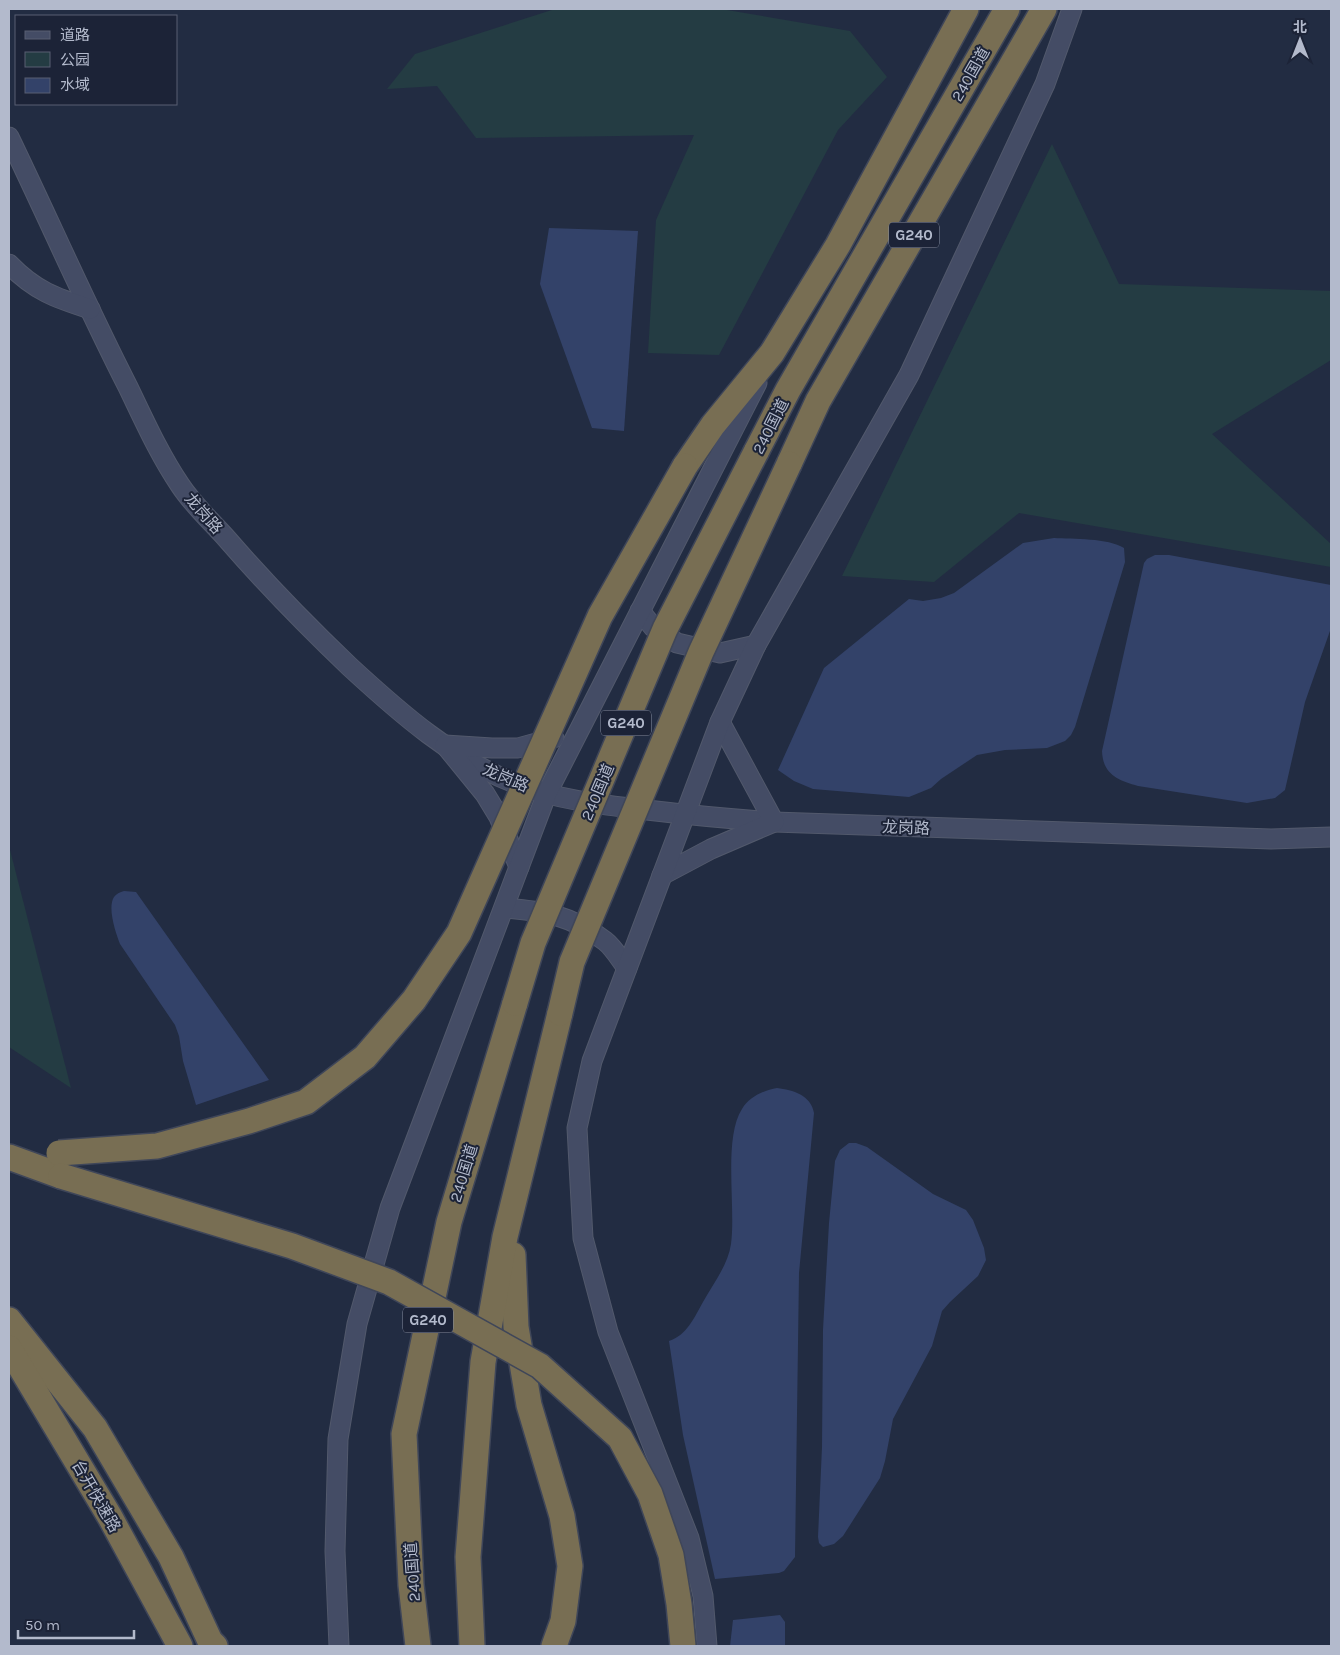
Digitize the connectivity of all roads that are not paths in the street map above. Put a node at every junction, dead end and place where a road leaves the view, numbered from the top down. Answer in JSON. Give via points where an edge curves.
{"nodes":[{"id":1,"x":966,"y":9,"type":"edge"},
{"id":2,"x":1007,"y":9,"type":"edge"},
{"id":3,"x":1044,"y":9,"type":"edge"},
{"id":4,"x":1072,"y":9,"type":"edge"},
{"id":5,"x":9,"y":136,"type":"edge"},
{"id":6,"x":9,"y":264,"type":"edge"},
{"id":7,"x":90,"y":309,"type":"junction"},
{"id":8,"x":772,"y":353,"type":"junction"},
{"id":9,"x":640,"y":611,"type":"junction"},
{"id":10,"x":756,"y":645,"type":"junction"},
{"id":11,"x":720,"y":722,"type":"junction"},
{"id":12,"x":582,"y":725,"type":"junction"},
{"id":13,"x":444,"y":745,"type":"junction"},
{"id":14,"x":547,"y":793,"type":"junction"},
{"id":15,"x":685,"y":815,"type":"junction"},
{"id":16,"x":774,"y":822,"type":"junction"},
{"id":17,"x":1331,"y":837,"type":"edge"},
{"id":18,"x":519,"y":867,"type":"junction"},
{"id":19,"x":662,"y":875,"type":"junction"},
{"id":20,"x":504,"y":908,"type":"junction"},
{"id":21,"x":627,"y":968,"type":"junction"},
{"id":22,"x":9,"y":1145,"type":"edge"},
{"id":23,"x":9,"y":1156,"type":"edge"},
{"id":24,"x":60,"y":1164,"type":"junction"},
{"id":25,"x":511,"y":1213,"type":"junction"},
{"id":26,"x":9,"y":1320,"type":"edge"},
{"id":27,"x":9,"y":1348,"type":"edge"},
{"id":28,"x":180,"y":1646,"type":"edge"},
{"id":29,"x":215,"y":1646,"type":"edge"},
{"id":30,"x":339,"y":1646,"type":"edge"},
{"id":31,"x":418,"y":1646,"type":"edge"},
{"id":32,"x":472,"y":1646,"type":"edge"},
{"id":33,"x":554,"y":1646,"type":"edge"},
{"id":34,"x":683,"y":1646,"type":"edge"},
{"id":35,"x":707,"y":1646,"type":"edge"}],
"edges":[{"from":1,"to":8,"type":"highway","via":[[838,245]]},
{"from":2,"to":31,"type":"highway","name":"240国道","number":"G240","bridge":true,"via":[[788,390],[666,629],[533,943],[449,1222],[404,1434],[411,1585]]},
{"from":3,"to":25,"type":"highway","name":"240国道","number":"G240","bridge":true,"via":[[818,401],[700,652],[572,962]]},
{"from":4,"to":10,"type":"main road","via":[[1045,84],[908,376]]},
{"from":5,"to":7,"type":"main road","name":"龙岗路"},
{"from":6,"to":7,"type":"main road","via":[[54,298]]},
{"from":7,"to":13,"type":"main road","name":"龙岗路","via":[[166,464],[192,501],[267,585],[322,640],[388,702]]},
{"from":8,"to":9,"type":"main road"},
{"from":8,"to":24,"type":"highway","bridge":true,"via":[[712,425],[685,466],[600,616],[459,933],[414,1000],[364,1057],[306,1102],[157,1146]]},
{"from":9,"to":10,"type":"main road","via":[[653,627],[677,643],[720,653]]},
{"from":9,"to":12,"type":"main road"},
{"from":10,"to":11,"type":"main road"},
{"from":11,"to":15,"type":"main road"},
{"from":11,"to":16,"type":"main road"},
{"from":12,"to":13,"type":"main road","via":[[563,736],[518,748]]},
{"from":12,"to":14,"type":"main road"},
{"from":13,"to":14,"type":"main road","name":"龙岗路","via":[[520,786]]},
{"from":13,"to":18,"type":"main road","via":[[490,802]]},
{"from":14,"to":15,"type":"main road","name":"龙岗路","via":[[617,807]]},
{"from":14,"to":18,"type":"main road"},
{"from":15,"to":16,"type":"main road","name":"龙岗路"},
{"from":15,"to":19,"type":"main road"},
{"from":16,"to":17,"type":"main road","name":"龙岗路","via":[[1271,839]]},
{"from":16,"to":19,"type":"main road","via":[[711,849]]},
{"from":18,"to":20,"type":"main road"},
{"from":19,"to":21,"type":"main road"},
{"from":20,"to":21,"type":"main road","via":[[534,910],[567,918],[606,942]]},
{"from":20,"to":30,"type":"main road","via":[[390,1208],[357,1324],[338,1439],[335,1551]]},
{"from":21,"to":35,"type":"main road","via":[[592,1061],[577,1128],[583,1238],[608,1332],[688,1538],[703,1596]]},
{"from":22,"to":24,"type":"highway"},
{"from":23,"to":24,"type":"highway"},
{"from":24,"to":34,"type":"highway","bridge":true,"via":[[389,1282],[540,1366],[620,1438],[650,1494],[671,1555]]},
{"from":25,"to":32,"type":"highway","name":"240国道","number":"G240","via":[[483,1362],[468,1557]]},
{"from":25,"to":33,"type":"highway","via":[[516,1327],[529,1405],[562,1516],[570,1566],[563,1621]]},
{"from":26,"to":29,"type":"highway","via":[[95,1428],[171,1557]]},
{"from":27,"to":28,"type":"highway","name":"台开快速路","via":[[110,1517]]}]}
